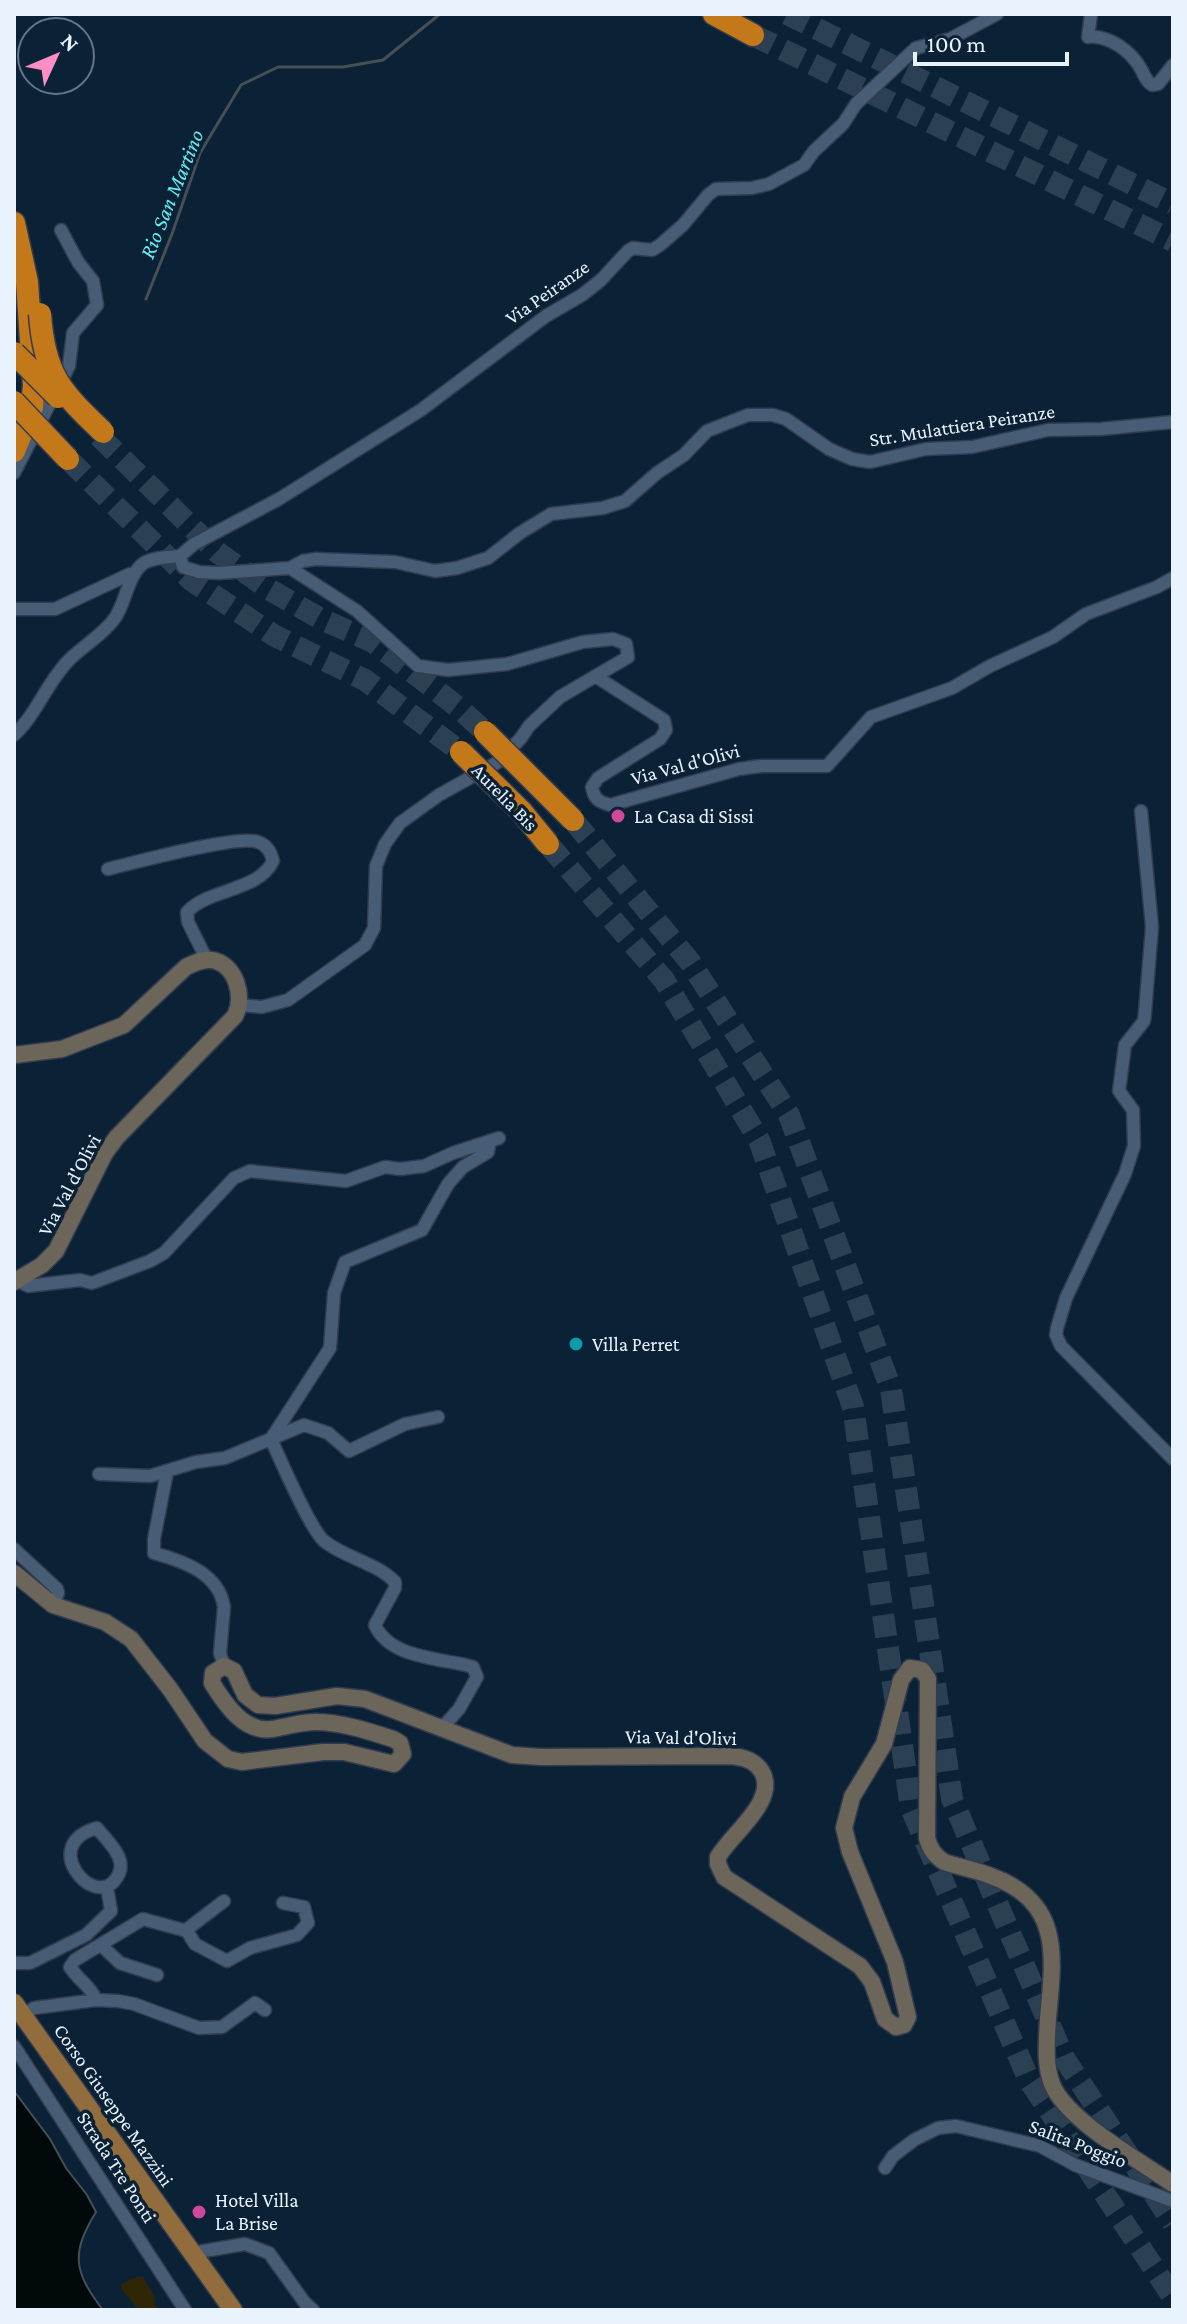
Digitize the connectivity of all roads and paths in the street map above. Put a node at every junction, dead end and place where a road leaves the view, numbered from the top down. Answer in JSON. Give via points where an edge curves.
{"nodes":[{"id":1,"x":714,"y":14,"type":"edge"},
{"id":2,"x":997,"y":14,"type":"edge"},
{"id":3,"x":1091,"y":14,"type":"edge"},
{"id":4,"x":753,"y":35,"type":"tunnel mouth"},
{"id":5,"x":1173,"y":65,"type":"edge"},
{"id":6,"x":14,"y":212,"type":"edge"},
{"id":7,"x":14,"y":223,"type":"edge"},
{"id":8,"x":61,"y":230,"type":"dead end"},
{"id":9,"x":14,"y":310,"type":"edge"},
{"id":10,"x":23,"y":351,"type":"edge"},
{"id":11,"x":14,"y":402,"type":"edge"},
{"id":12,"x":14,"y":412,"type":"edge"},
{"id":13,"x":1173,"y":422,"type":"edge"},
{"id":14,"x":14,"y":451,"type":"edge"},
{"id":15,"x":14,"y":473,"type":"edge"},
{"id":16,"x":180,"y":556,"type":"junction"},
{"id":17,"x":290,"y":568,"type":"junction"},
{"id":18,"x":134,"y":574,"type":"junction"},
{"id":19,"x":1173,"y":578,"type":"edge"},
{"id":20,"x":14,"y":609,"type":"edge"},
{"id":21,"x":595,"y":676,"type":"junction"},
{"id":22,"x":485,"y":732,"type":"tunnel mouth"},
{"id":23,"x":14,"y":735,"type":"edge"},
{"id":24,"x":461,"y":752,"type":"tunnel mouth"},
{"id":25,"x":1141,"y":811,"type":"dead end"},
{"id":26,"x":573,"y":820,"type":"tunnel mouth"},
{"id":27,"x":548,"y":844,"type":"tunnel mouth"},
{"id":28,"x":108,"y":869,"type":"dead end"},
{"id":29,"x":207,"y":960,"type":"junction"},
{"id":30,"x":240,"y":1005,"type":"junction"},
{"id":31,"x":14,"y":1055,"type":"edge"},
{"id":32,"x":16,"y":1281,"type":"edge"},
{"id":33,"x":438,"y":1417,"type":"dead end"},
{"id":34,"x":271,"y":1439,"type":"junction"},
{"id":35,"x":1173,"y":1459,"type":"edge"},
{"id":36,"x":167,"y":1472,"type":"junction"},
{"id":37,"x":99,"y":1474,"type":"dead end"},
{"id":38,"x":14,"y":1549,"type":"edge"},
{"id":39,"x":14,"y":1573,"type":"edge"},
{"id":40,"x":53,"y":1605,"type":"junction"},
{"id":41,"x":224,"y":1666,"type":"junction"},
{"id":42,"x":443,"y":1727,"type":"junction"},
{"id":43,"x":107,"y":1887,"type":"junction"},
{"id":44,"x":224,"y":1901,"type":"dead end"},
{"id":45,"x":283,"y":1903,"type":"dead end"},
{"id":46,"x":186,"y":1930,"type":"junction"},
{"id":47,"x":102,"y":1946,"type":"junction"},
{"id":48,"x":14,"y":1963,"type":"edge"},
{"id":49,"x":157,"y":1975,"type":"dead end"},
{"id":50,"x":96,"y":2000,"type":"junction"},
{"id":51,"x":18,"y":2009,"type":"edge"},
{"id":52,"x":265,"y":2010,"type":"dead end"},
{"id":53,"x":14,"y":2046,"type":"edge"},
{"id":54,"x":885,"y":2168,"type":"dead end"},
{"id":55,"x":1173,"y":2184,"type":"edge"},
{"id":56,"x":1173,"y":2201,"type":"edge"},
{"id":57,"x":192,"y":2253,"type":"junction"},
{"id":58,"x":185,"y":2310,"type":"edge"},
{"id":59,"x":233,"y":2310,"type":"edge"},
{"id":60,"x":313,"y":2310,"type":"edge"}],
"edges":[{"from":1,"to":4,"type":"highway"},
{"from":2,"to":16,"type":"street","name":"Via Peiranze","via":[[950,39],[916,48],[875,84],[804,165],[769,184],[716,189],[670,238],[652,250],[628,251],[582,295],[421,410]]},
{"from":3,"to":5,"type":"street","via":[[1088,37],[1119,46],[1152,85]]},
{"from":6,"to":10,"type":"highway","bridge":true,"via":[[33,249],[46,356],[55,380],[101,434]]},
{"from":7,"to":10,"type":"highway","via":[[27,282]]},
{"from":8,"to":15,"type":"street","via":[[93,281],[97,305],[73,333],[69,366]]},
{"from":9,"to":10,"type":"highway"},
{"from":10,"to":14,"type":"highway","via":[[34,385],[32,407]]},
{"from":11,"to":12,"type":"highway","bridge":true,"via":[[68,459]]},
{"from":13,"to":17,"type":"street","name":"Str. Mulattiera Peiranze","via":[[1048,430],[870,462],[829,449],[786,419],[748,415],[707,431],[625,501],[551,514],[488,558],[435,571],[395,562],[316,559]]},
{"from":16,"to":17,"type":"street","name":"Str. Mulattiera Peiranze","via":[[183,567],[199,572]]},
{"from":16,"to":18,"type":"street","name":"Via Peiranze","via":[[148,561]]},
{"from":17,"to":21,"type":"street","via":[[357,611],[418,666],[481,667],[583,642],[613,639],[626,644],[628,657]]},
{"from":18,"to":20,"type":"street","name":"Via Peiranze","via":[[55,609]]},
{"from":18,"to":23,"type":"street","via":[[114,619],[69,660]]},
{"from":19,"to":21,"type":"street","name":"Via Val d'Olivi","via":[[1086,614],[1053,637],[952,688],[871,717],[827,766],[739,769],[610,805],[593,796],[598,778],[666,730],[664,720]]},
{"from":21,"to":30,"type":"street","via":[[543,711],[498,762],[400,823],[376,866],[374,928],[365,945],[288,1000],[262,1007]]},
{"from":22,"to":26,"type":"highway","name":"Aurelia Bis","bridge":true},
{"from":24,"to":27,"type":"highway","name":"Aurelia Bis","bridge":true},
{"from":25,"to":35,"type":"street","via":[[1152,927],[1144,1021],[1125,1045],[1119,1091],[1133,1110],[1134,1146],[1061,1312],[1056,1335]]},
{"from":28,"to":29,"type":"street","via":[[222,843],[253,840],[267,847],[273,861],[264,873],[187,912]]},
{"from":29,"to":30,"type":"street","via":[[231,973]]},
{"from":29,"to":31,"type":"street","via":[[186,967],[124,1025],[62,1049]]},
{"from":30,"to":32,"type":"street","name":"Via Val d'Olivi","via":[[229,1023],[117,1137],[56,1251]]},
{"from":32,"to":34,"type":"street","via":[[28,1286],[92,1283],[150,1261],[164,1253],[234,1178],[250,1171],[346,1181],[385,1167],[424,1166],[494,1140],[488,1152],[448,1184],[422,1230],[345,1262],[334,1293],[330,1348]]},
{"from":33,"to":34,"type":"street","via":[[405,1424],[349,1451],[328,1433],[304,1425]]},
{"from":34,"to":36,"type":"street","via":[[225,1458]]},
{"from":34,"to":42,"type":"street","via":[[322,1539],[395,1582],[375,1625],[379,1635],[413,1654],[473,1667],[477,1677]]},
{"from":36,"to":37,"type":"street"},
{"from":36,"to":41,"type":"street","via":[[154,1553],[191,1565],[213,1583],[224,1607]]},
{"from":38,"to":40,"type":"street","via":[[57,1589]]},
{"from":39,"to":40,"type":"street"},
{"from":40,"to":41,"type":"street","via":[[105,1622],[131,1639],[205,1741],[228,1759],[344,1752],[389,1764],[400,1760],[400,1743],[359,1729],[319,1722],[269,1730],[246,1724],[212,1683],[213,1673]]},
{"from":41,"to":42,"type":"street","name":"Via Val d'Olivi","via":[[234,1671],[245,1695],[258,1705],[337,1696],[365,1699]]},
{"from":42,"to":55,"type":"street","name":"Via Val d'Olivi","via":[[525,1757],[730,1756],[756,1764],[764,1777],[763,1798],[718,1857],[720,1872],[860,1966],[872,1982],[885,2019],[900,2027],[908,2017],[901,1980],[844,1828],[852,1797],[884,1744],[901,1680],[910,1668],[922,1670],[928,1679],[929,1845],[944,1862],[1008,1883],[1036,1905],[1052,1948],[1046,2056],[1052,2084],[1078,2118]]},
{"from":43,"to":43,"type":"street","via":[[92,1885],[73,1870],[74,1841],[97,1828],[121,1860],[122,1871]]},
{"from":43,"to":48,"type":"street","via":[[111,1911],[86,1935],[30,1963]]},
{"from":44,"to":46,"type":"street"},
{"from":45,"to":46,"type":"street","via":[[304,1907],[308,1923],[297,1935],[250,1948],[227,1961],[195,1944]]},
{"from":46,"to":47,"type":"street","via":[[143,1919]]},
{"from":47,"to":49,"type":"street","via":[[120,1963]]},
{"from":47,"to":50,"type":"street","via":[[70,1967]]},
{"from":50,"to":51,"type":"street"},
{"from":50,"to":52,"type":"street","via":[[134,2004],[199,2028],[222,2027],[255,2003]]},
{"from":51,"to":57,"type":"main road","name":"Corso Giuseppe Mazzini"},
{"from":53,"to":58,"type":"street","name":"Strada Tre Ponti"},
{"from":54,"to":56,"type":"street","name":"Salita Poggio","via":[[914,2140],[956,2126],[1040,2146],[1075,2165]]},
{"from":57,"to":59,"type":"main road","name":"Corso Giuseppe Mazzini"},
{"from":57,"to":60,"type":"street","via":[[245,2244],[269,2253]]}]}
